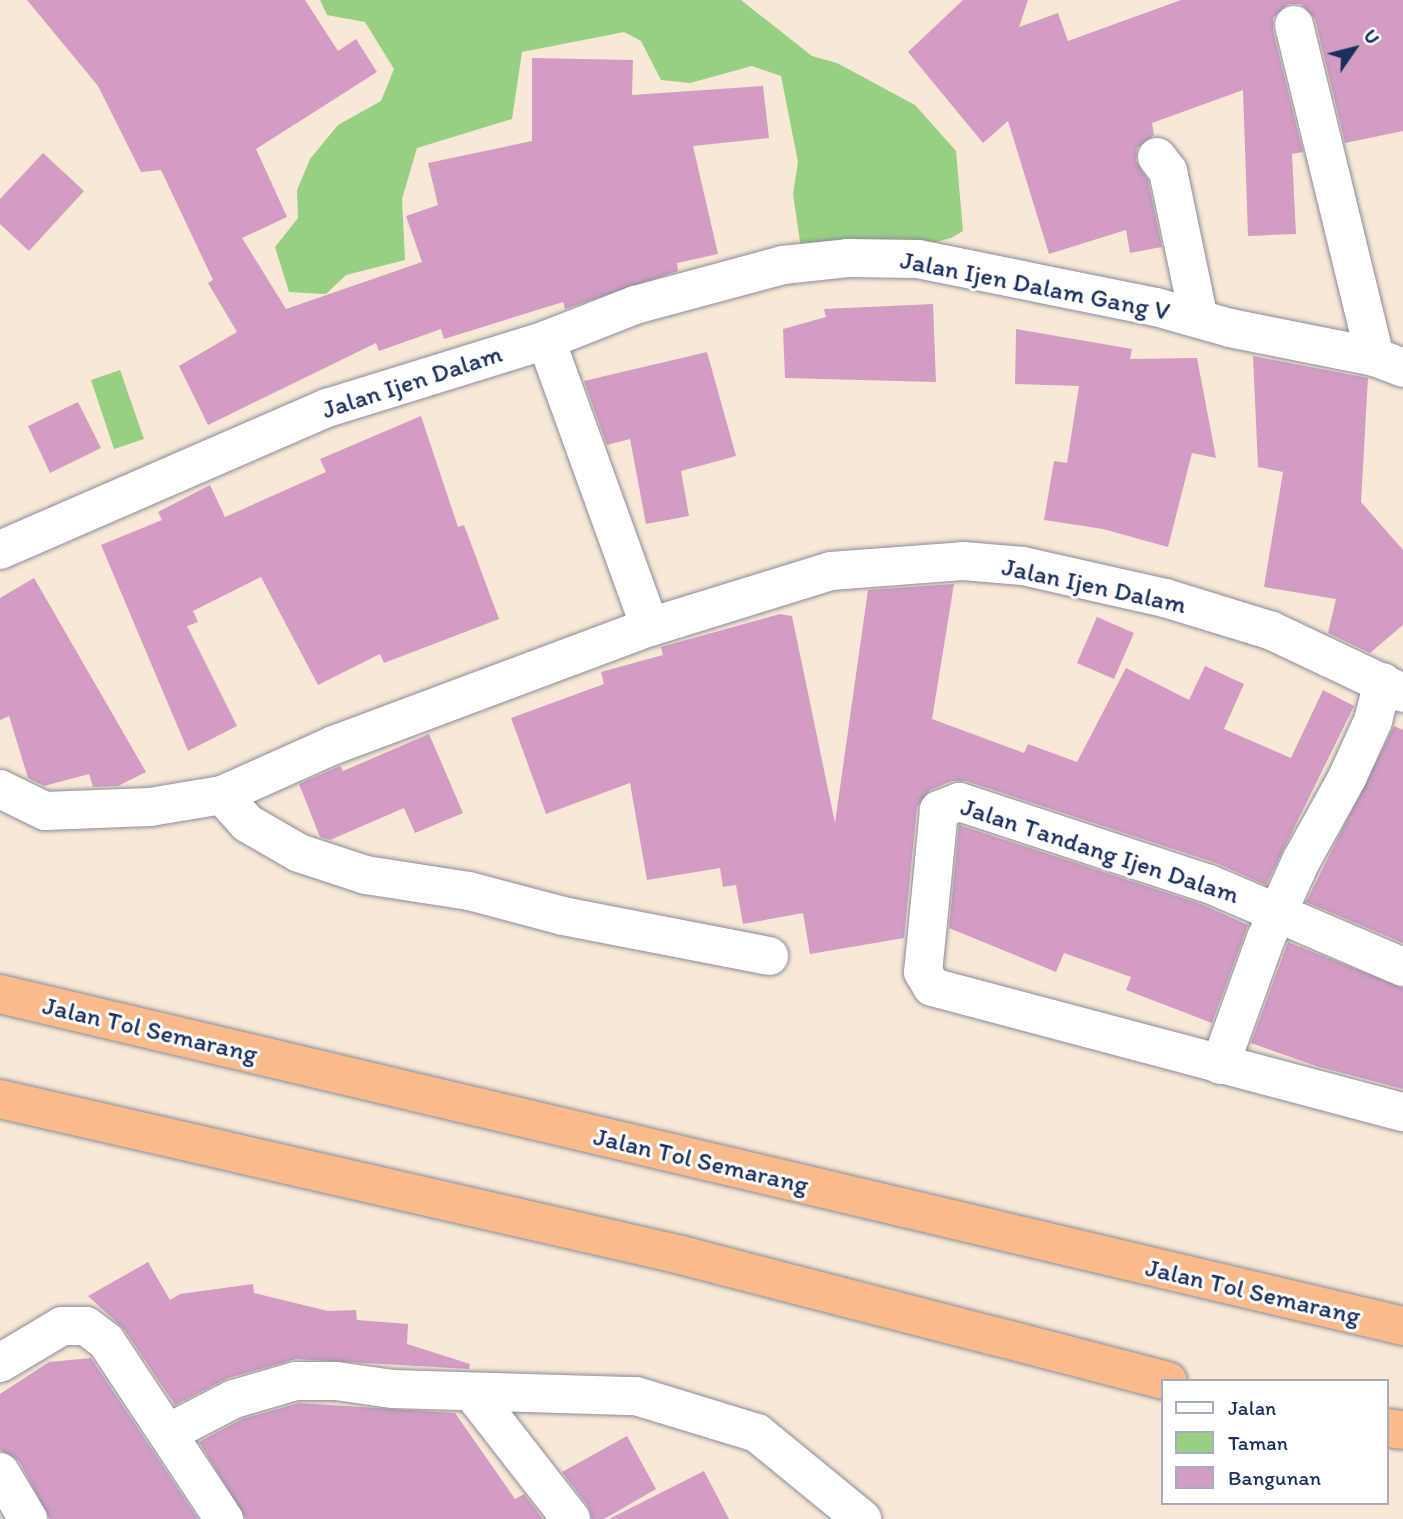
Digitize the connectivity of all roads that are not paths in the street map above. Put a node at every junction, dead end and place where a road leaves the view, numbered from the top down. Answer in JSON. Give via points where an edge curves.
{"nodes":[{"id":1,"x":1294,"y":25,"type":"dead end"},
{"id":2,"x":1157,"y":157,"type":"dead end"},
{"id":3,"x":1199,"y":319,"type":"junction"},
{"id":4,"x":546,"y":340,"type":"junction"},
{"id":5,"x":1389,"y":362,"type":"edge"},
{"id":6,"x":0,"y":550,"type":"edge"},
{"id":7,"x":650,"y":627,"type":"junction"},
{"id":8,"x":1393,"y":688,"type":"edge"},
{"id":9,"x":0,"y":789,"type":"edge"},
{"id":10,"x":222,"y":795,"type":"junction"},
{"id":11,"x":1278,"y":913,"type":"junction"},
{"id":12,"x":769,"y":956,"type":"dead end"},
{"id":13,"x":1403,"y":967,"type":"edge"},
{"id":14,"x":0,"y":994,"type":"edge"},
{"id":15,"x":1220,"y":1065,"type":"junction"},
{"id":16,"x":0,"y":1099,"type":"edge"},
{"id":17,"x":1403,"y":1112,"type":"edge"},
{"id":18,"x":1403,"y":1326,"type":"edge"},
{"id":19,"x":0,"y":1363,"type":"edge"},
{"id":20,"x":1162,"y":1379,"type":"edge"},
{"id":21,"x":472,"y":1392,"type":"junction"},
{"id":22,"x":170,"y":1432,"type":"junction"},
{"id":23,"x":0,"y":1472,"type":"edge"},
{"id":24,"x":28,"y":1519,"type":"edge"},
{"id":25,"x":224,"y":1519,"type":"edge"},
{"id":26,"x":571,"y":1519,"type":"edge"},
{"id":27,"x":863,"y":1519,"type":"edge"}],
"edges":[{"from":1,"to":5,"type":"street"},
{"from":2,"to":3,"type":"street","via":[[1168,171]]},
{"from":3,"to":4,"type":"street","name":"Jalan Ijen Dalam Gang V","via":[[918,259],[848,258],[783,265],[635,305]]},
{"from":3,"to":5,"type":"street","name":"Jalan Ijen Dalam Gang V"},
{"from":4,"to":6,"type":"street","name":"Jalan Ijen Dalam","via":[[327,408]]},
{"from":4,"to":7,"type":"street"},
{"from":7,"to":8,"type":"street","name":"Jalan Ijen Dalam","via":[[831,571],[964,561],[1023,566],[1165,598],[1272,631]]},
{"from":7,"to":10,"type":"street","name":"Jalan Ijen Dalam","via":[[334,745]]},
{"from":8,"to":11,"type":"street"},
{"from":9,"to":10,"type":"street","name":"Jalan Ijen Dalam","via":[[45,811],[150,807]]},
{"from":10,"to":12,"type":"street","via":[[247,823],[299,853],[366,875],[469,891],[563,916]]},
{"from":11,"to":13,"type":"street","name":"Jalan Tandang Ijen Dalam"},
{"from":11,"to":15,"type":"street"},
{"from":11,"to":15,"type":"street","name":"Jalan Tandang Ijen Dalam","via":[[1209,884],[959,802],[939,810],[924,961],[927,983]]},
{"from":14,"to":18,"type":"highway","name":"Jalan Tol Semarang"},
{"from":15,"to":17,"type":"street","name":"Jalan Tandang Ijen Dalam"},
{"from":16,"to":20,"type":"highway","via":[[681,1255]]},
{"from":19,"to":22,"type":"street","via":[[62,1326],[86,1326],[106,1341]]},
{"from":21,"to":22,"type":"street","via":[[296,1381],[234,1399]]},
{"from":21,"to":26,"type":"street"},
{"from":21,"to":27,"type":"street","via":[[636,1396],[757,1433]]},
{"from":22,"to":25,"type":"street"},
{"from":23,"to":24,"type":"street"}]}
